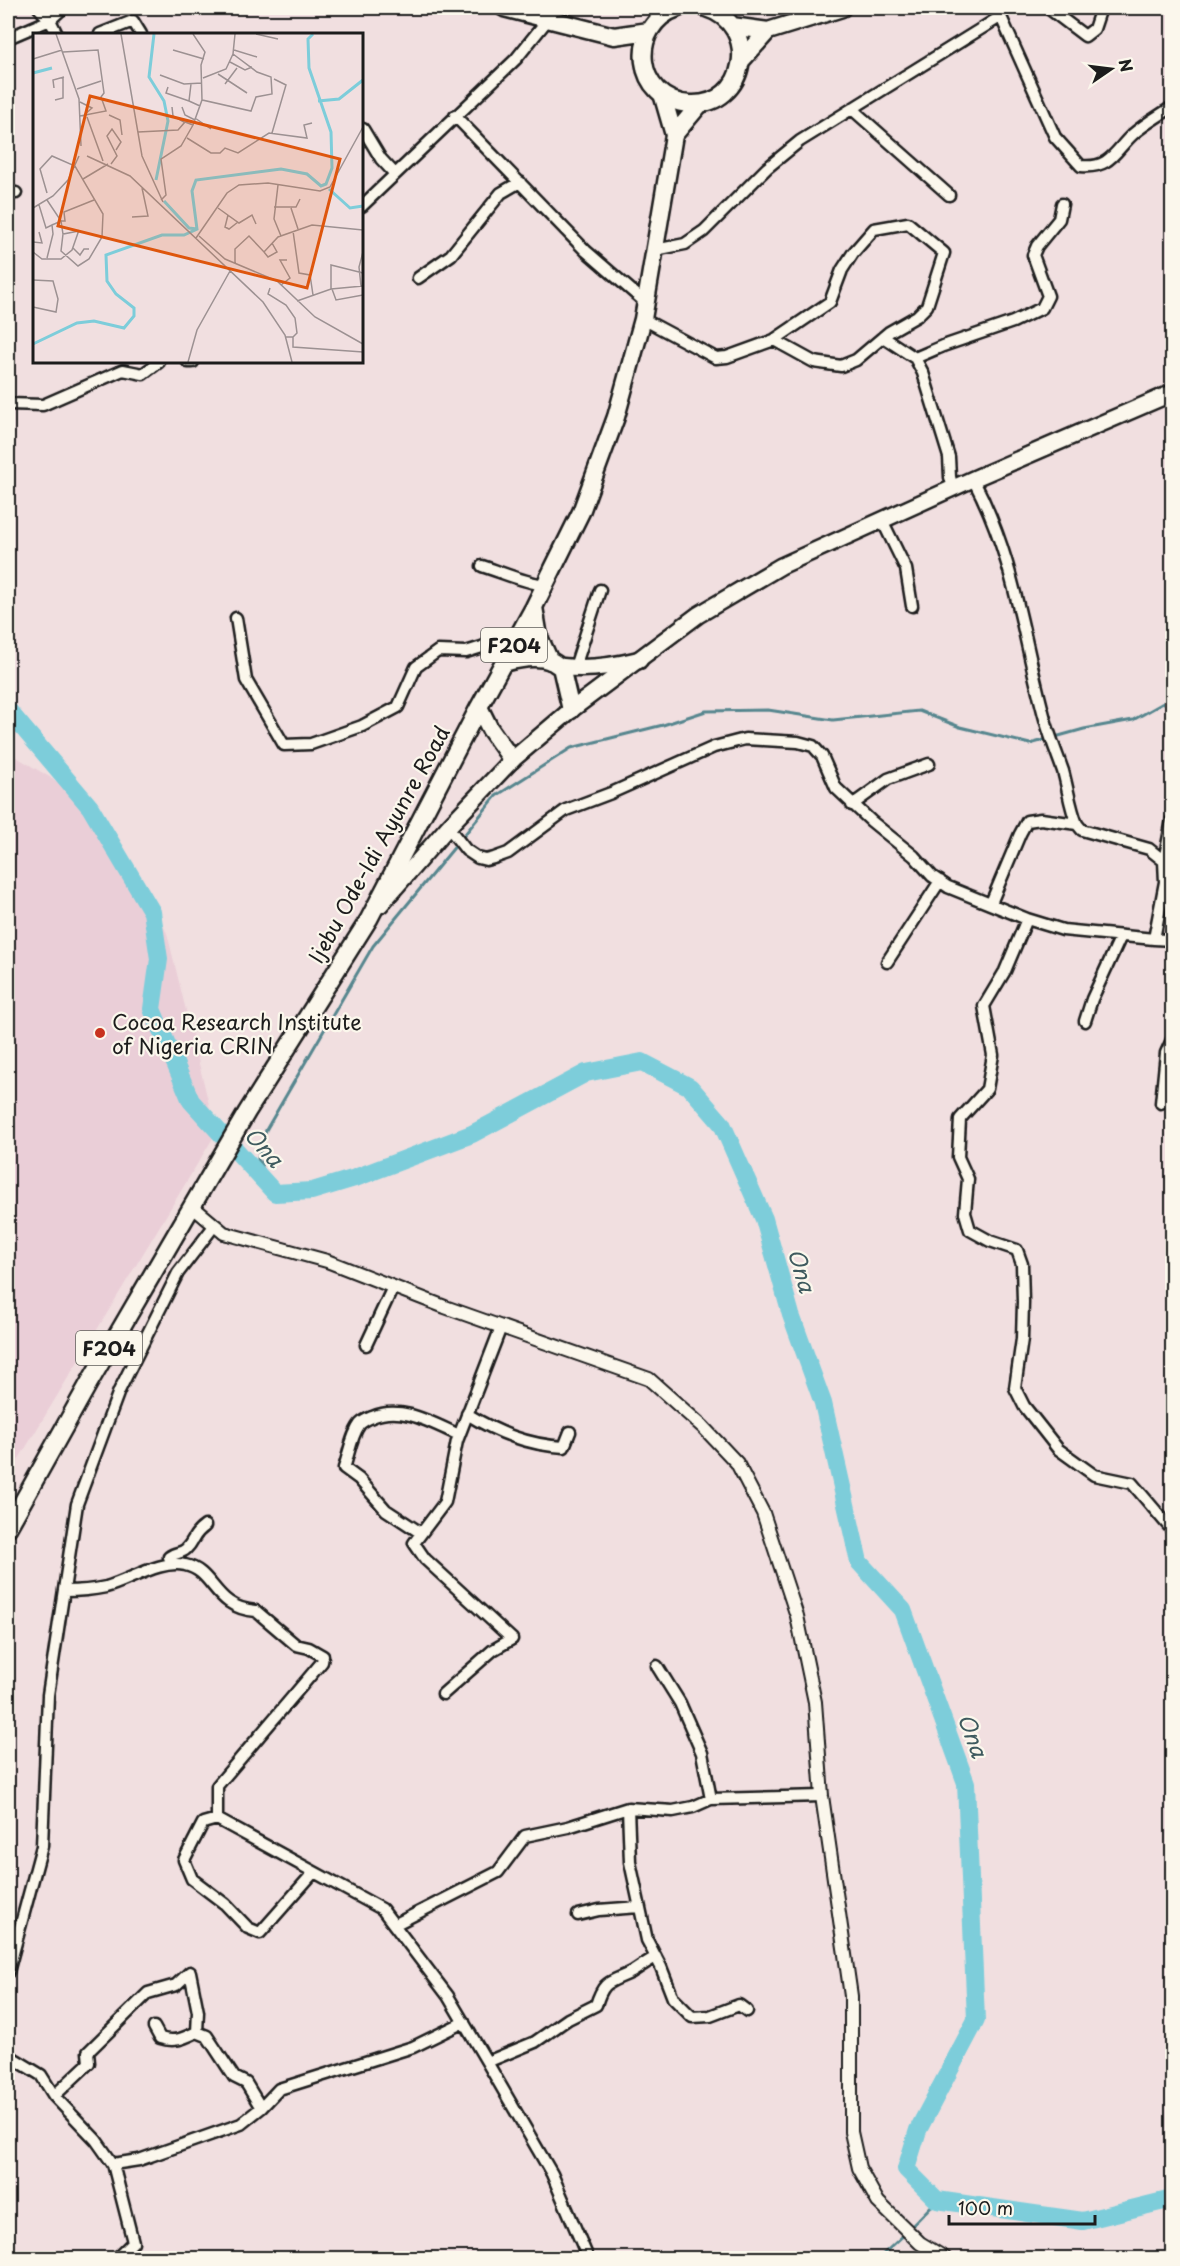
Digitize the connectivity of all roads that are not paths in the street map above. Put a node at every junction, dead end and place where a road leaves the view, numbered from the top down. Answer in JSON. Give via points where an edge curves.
{"nodes":[{"id":1,"x":39,"y":8,"type":"edge"},
{"id":2,"x":63,"y":8,"type":"edge"},
{"id":3,"x":504,"y":8,"type":"edge"},
{"id":4,"x":678,"y":8,"type":"edge"},
{"id":5,"x":706,"y":8,"type":"edge"},
{"id":6,"x":842,"y":8,"type":"edge"},
{"id":7,"x":1048,"y":8,"type":"edge"},
{"id":8,"x":1101,"y":8,"type":"edge"},
{"id":9,"x":553,"y":13,"type":"edge"},
{"id":10,"x":999,"y":13,"type":"edge"},
{"id":11,"x":50,"y":21,"type":"junction"},
{"id":12,"x":732,"y":26,"type":"junction"},
{"id":13,"x":649,"y":31,"type":"junction"},
{"id":14,"x":768,"y":31,"type":"junction"},
{"id":15,"x":56,"y":33,"type":"edge"},
{"id":16,"x":103,"y":33,"type":"edge"},
{"id":17,"x":140,"y":33,"type":"edge"},
{"id":18,"x":614,"y":36,"type":"junction"},
{"id":19,"x":8,"y":38,"type":"edge"},
{"id":20,"x":643,"y":58,"type":"junction"},
{"id":21,"x":741,"y":61,"type":"junction"},
{"id":22,"x":663,"y":97,"type":"junction"},
{"id":23,"x":700,"y":104,"type":"junction"},
{"id":24,"x":1173,"y":107,"type":"edge"},
{"id":25,"x":852,"y":109,"type":"junction"},
{"id":26,"x":455,"y":116,"type":"junction"},
{"id":27,"x":363,"y":129,"type":"edge"},
{"id":28,"x":674,"y":135,"type":"junction"},
{"id":29,"x":395,"y":174,"type":"junction"},
{"id":30,"x":520,"y":182,"type":"junction"},
{"id":31,"x":949,"y":195,"type":"dead end"},
{"id":32,"x":1062,"y":204,"type":"dead end"},
{"id":33,"x":363,"y":205,"type":"edge"},
{"id":34,"x":655,"y":250,"type":"junction"},
{"id":35,"x":418,"y":278,"type":"dead end"},
{"id":36,"x":645,"y":311,"type":"junction"},
{"id":37,"x":883,"y":337,"type":"junction"},
{"id":38,"x":774,"y":340,"type":"junction"},
{"id":39,"x":915,"y":358,"type":"junction"},
{"id":40,"x":158,"y":363,"type":"edge"},
{"id":41,"x":1173,"y":393,"type":"edge"},
{"id":42,"x":8,"y":404,"type":"edge"},
{"id":43,"x":973,"y":479,"type":"junction"},
{"id":44,"x":953,"y":488,"type":"junction"},
{"id":45,"x":882,"y":520,"type":"junction"},
{"id":46,"x":482,"y":566,"type":"dead end"},
{"id":47,"x":545,"y":585,"type":"junction"},
{"id":48,"x":600,"y":590,"type":"dead end"},
{"id":49,"x":912,"y":606,"type":"dead end"},
{"id":50,"x":534,"y":607,"type":"junction"},
{"id":51,"x":236,"y":618,"type":"dead end"},
{"id":52,"x":515,"y":643,"type":"junction"},
{"id":53,"x":639,"y":660,"type":"junction"},
{"id":54,"x":504,"y":663,"type":"junction"},
{"id":55,"x":562,"y":665,"type":"junction"},
{"id":56,"x":479,"y":707,"type":"junction"},
{"id":57,"x":570,"y":710,"type":"junction"},
{"id":58,"x":512,"y":760,"type":"junction"},
{"id":59,"x":929,"y":764,"type":"dead end"},
{"id":60,"x":852,"y":804,"type":"junction"},
{"id":61,"x":1173,"y":820,"type":"edge"},
{"id":62,"x":1077,"y":824,"type":"junction"},
{"id":63,"x":452,"y":833,"type":"junction"},
{"id":64,"x":1164,"y":861,"type":"junction"},
{"id":65,"x":940,"y":881,"type":"junction"},
{"id":66,"x":991,"y":903,"type":"junction"},
{"id":67,"x":369,"y":919,"type":"junction"},
{"id":68,"x":1027,"y":919,"type":"junction"},
{"id":69,"x":1121,"y":936,"type":"junction"},
{"id":70,"x":1154,"y":939,"type":"junction"},
{"id":71,"x":1173,"y":940,"type":"edge"},
{"id":72,"x":887,"y":962,"type":"dead end"},
{"id":73,"x":1085,"y":1021,"type":"dead end"},
{"id":74,"x":1173,"y":1040,"type":"edge"},
{"id":75,"x":1161,"y":1103,"type":"dead end"},
{"id":76,"x":193,"y":1207,"type":"junction"},
{"id":77,"x":214,"y":1226,"type":"junction"},
{"id":78,"x":393,"y":1287,"type":"junction"},
{"id":79,"x":501,"y":1328,"type":"junction"},
{"id":80,"x":366,"y":1345,"type":"dead end"},
{"id":81,"x":467,"y":1414,"type":"junction"},
{"id":82,"x":570,"y":1432,"type":"dead end"},
{"id":83,"x":459,"y":1435,"type":"junction"},
{"id":84,"x":205,"y":1526,"type":"dead end"},
{"id":85,"x":8,"y":1528,"type":"edge"},
{"id":86,"x":1173,"y":1530,"type":"edge"},
{"id":87,"x":421,"y":1533,"type":"junction"},
{"id":88,"x":172,"y":1564,"type":"junction"},
{"id":89,"x":64,"y":1591,"type":"junction"},
{"id":90,"x":657,"y":1666,"type":"dead end"},
{"id":91,"x":443,"y":1694,"type":"dead end"},
{"id":92,"x":822,"y":1796,"type":"junction"},
{"id":93,"x":711,"y":1799,"type":"junction"},
{"id":94,"x":628,"y":1808,"type":"junction"},
{"id":95,"x":217,"y":1819,"type":"junction"},
{"id":96,"x":314,"y":1872,"type":"junction"},
{"id":97,"x":639,"y":1907,"type":"junction"},
{"id":98,"x":578,"y":1915,"type":"dead end"},
{"id":99,"x":394,"y":1925,"type":"junction"},
{"id":100,"x":656,"y":1957,"type":"junction"},
{"id":101,"x":8,"y":1972,"type":"edge"},
{"id":102,"x":747,"y":2011,"type":"dead end"},
{"id":103,"x":464,"y":2022,"type":"junction"},
{"id":104,"x":154,"y":2027,"type":"dead end"},
{"id":105,"x":197,"y":2032,"type":"junction"},
{"id":106,"x":8,"y":2055,"type":"edge"},
{"id":107,"x":487,"y":2062,"type":"junction"},
{"id":108,"x":54,"y":2096,"type":"junction"},
{"id":109,"x":261,"y":2108,"type":"junction"},
{"id":110,"x":113,"y":2164,"type":"junction"},
{"id":111,"x":117,"y":2259,"type":"edge"},
{"id":112,"x":588,"y":2259,"type":"edge"},
{"id":113,"x":945,"y":2259,"type":"edge"}],
"edges":[{"from":1,"to":11,"type":"street"},
{"from":2,"to":11,"type":"street"},
{"from":3,"to":9,"type":"main road"},
{"from":4,"to":13,"type":"main road","via":[[660,17]]},
{"from":5,"to":12,"type":"main road"},
{"from":6,"to":14,"type":"main road"},
{"from":7,"to":8,"type":"street","via":[[1085,36],[1094,29]]},
{"from":9,"to":18,"type":"main road"},
{"from":9,"to":26,"type":"street","via":[[516,59]]},
{"from":10,"to":24,"type":"street","via":[[1055,137],[1081,166],[1091,167],[1108,160],[1131,136]]},
{"from":10,"to":25,"type":"street"},
{"from":11,"to":15,"type":"street"},
{"from":11,"to":19,"type":"street"},
{"from":12,"to":14,"type":"main road"},
{"from":12,"to":21,"type":"main road","via":[[740,43]]},
{"from":13,"to":18,"type":"main road"},
{"from":13,"to":20,"type":"main road"},
{"from":14,"to":21,"type":"main road"},
{"from":16,"to":17,"type":"street","via":[[133,21]]},
{"from":18,"to":20,"type":"main road"},
{"from":20,"to":22,"type":"main road","via":[[648,76]]},
{"from":21,"to":23,"type":"main road","via":[[736,78],[724,93]]},
{"from":22,"to":23,"type":"main road"},
{"from":22,"to":28,"type":"main road","number":"F204"},
{"from":23,"to":28,"type":"main road"},
{"from":25,"to":31,"type":"street"},
{"from":25,"to":34,"type":"street","via":[[800,141],[767,168],[704,231],[685,244]]},
{"from":26,"to":29,"type":"street"},
{"from":26,"to":30,"type":"street"},
{"from":27,"to":29,"type":"street"},
{"from":28,"to":34,"type":"main road","name":"Ijebu Ode-Idi Ayunre Road","number":"F204"},
{"from":29,"to":33,"type":"street"},
{"from":30,"to":35,"type":"street","via":[[501,193],[451,255]]},
{"from":30,"to":36,"type":"street"},
{"from":32,"to":39,"type":"street","via":[[1059,219],[1033,255],[1048,296],[1042,308]]},
{"from":34,"to":36,"type":"main road","name":"Ijebu Ode-Idi Ayunre Road","number":"F204"},
{"from":36,"to":38,"type":"street","via":[[716,358]]},
{"from":36,"to":47,"type":"main road","name":"Ijebu Ode-Idi Ayunre Road","number":"F204","via":[[615,417],[585,501]]},
{"from":37,"to":38,"type":"street","via":[[856,360],[841,366],[814,362]]},
{"from":37,"to":38,"type":"street","via":[[927,306],[944,253],[908,222],[874,229],[842,270],[830,302]]},
{"from":37,"to":39,"type":"street"},
{"from":39,"to":44,"type":"street","via":[[950,458]]},
{"from":40,"to":42,"type":"street","via":[[143,374],[123,370],[43,405]]},
{"from":41,"to":43,"type":"main road"},
{"from":43,"to":44,"type":"main road"},
{"from":43,"to":62,"type":"street","via":[[1003,545],[1045,720]]},
{"from":44,"to":45,"type":"main road"},
{"from":45,"to":49,"type":"street","via":[[906,569]]},
{"from":45,"to":53,"type":"main road","via":[[781,566],[698,615]]},
{"from":46,"to":47,"type":"street","via":[[526,584]]},
{"from":47,"to":50,"type":"main road","name":"Ijebu Ode-Idi Ayunre Road","number":"F204"},
{"from":48,"to":55,"type":"street"},
{"from":50,"to":52,"type":"main road","name":"Ijebu Ode-Idi Ayunre Road","number":"F204"},
{"from":50,"to":55,"type":"main road","via":[[538,637]]},
{"from":51,"to":52,"type":"street","via":[[246,680],[284,745],[311,744],[332,737],[398,707],[416,667],[438,651],[466,652],[497,639]]},
{"from":52,"to":54,"type":"main road","name":"Ijebu Ode-Idi Ayunre Road","number":"F204"},
{"from":53,"to":55,"type":"main road","via":[[613,666]]},
{"from":53,"to":57,"type":"main road"},
{"from":54,"to":55,"type":"main road","via":[[532,658]]},
{"from":54,"to":56,"type":"main road","name":"Ijebu Ode-Idi Ayunre Road","number":"F204"},
{"from":55,"to":57,"type":"main road"},
{"from":56,"to":58,"type":"main road"},
{"from":56,"to":67,"type":"main road","name":"Ijebu Ode-Idi Ayunre Road","number":"F204"},
{"from":57,"to":58,"type":"main road"},
{"from":58,"to":63,"type":"main road"},
{"from":59,"to":60,"type":"street","via":[[888,779]]},
{"from":60,"to":63,"type":"street","via":[[836,788],[822,756],[813,746],[744,739],[714,747],[566,810],[508,854],[486,860],[478,858]]},
{"from":60,"to":65,"type":"street"},
{"from":61,"to":64,"type":"street"},
{"from":62,"to":64,"type":"street","via":[[1082,830],[1149,849]]},
{"from":62,"to":66,"type":"street","via":[[1027,821]]},
{"from":63,"to":67,"type":"main road"},
{"from":64,"to":70,"type":"street","via":[[1165,882]]},
{"from":65,"to":66,"type":"street"},
{"from":65,"to":72,"type":"street"},
{"from":66,"to":68,"type":"street"},
{"from":67,"to":76,"type":"main road","name":"Ijebu Ode-Idi Ayunre Road","number":"F204","via":[[247,1112]]},
{"from":68,"to":69,"type":"street","via":[[1063,930]]},
{"from":68,"to":86,"type":"street","via":[[1005,971],[984,1006],[993,1055],[987,1089],[960,1119],[958,1157],[968,1179],[965,1213],[970,1230],[1017,1250],[1023,1264],[1022,1339],[1015,1388],[1024,1406],[1058,1449],[1094,1475],[1132,1483]]},
{"from":69,"to":70,"type":"street"},
{"from":69,"to":73,"type":"street"},
{"from":70,"to":71,"type":"street"},
{"from":74,"to":75,"type":"street","via":[[1166,1053]]},
{"from":76,"to":77,"type":"street"},
{"from":76,"to":85,"type":"main road","name":"Ijebu Ode-Idi Ayunre Road","number":"F204"},
{"from":77,"to":78,"type":"street","via":[[224,1233],[327,1261]]},
{"from":77,"to":89,"type":"street","via":[[178,1273],[119,1391],[77,1504]]},
{"from":78,"to":79,"type":"street"},
{"from":78,"to":80,"type":"street"},
{"from":79,"to":81,"type":"street"},
{"from":79,"to":92,"type":"street","via":[[649,1379],[737,1463],[763,1513],[797,1616],[815,1702]]},
{"from":81,"to":82,"type":"street","via":[[517,1440],[547,1446],[564,1448]]},
{"from":81,"to":83,"type":"street"},
{"from":83,"to":87,"type":"street","via":[[445,1502]]},
{"from":83,"to":87,"type":"street","via":[[399,1412],[382,1412],[361,1422],[354,1434],[344,1468],[386,1510]]},
{"from":84,"to":88,"type":"street","via":[[195,1533],[188,1547],[169,1557]]},
{"from":87,"to":91,"type":"street","via":[[414,1543],[424,1559],[512,1639],[493,1650]]},
{"from":88,"to":89,"type":"street","via":[[106,1587]]},
{"from":88,"to":95,"type":"street","via":[[199,1569],[229,1604],[256,1611],[296,1645],[323,1656],[218,1786]]},
{"from":89,"to":101,"type":"street","via":[[48,1695],[42,1846]]},
{"from":90,"to":93,"type":"street","via":[[680,1703],[702,1753]]},
{"from":92,"to":93,"type":"street"},
{"from":92,"to":113,"type":"street","via":[[851,1996],[851,2132],[859,2168],[878,2202],[920,2242]]},
{"from":93,"to":94,"type":"street","via":[[673,1811]]},
{"from":94,"to":97,"type":"street","via":[[630,1862]]},
{"from":94,"to":99,"type":"street","via":[[525,1836],[498,1872]]},
{"from":95,"to":96,"type":"street"},
{"from":95,"to":96,"type":"street","via":[[203,1823],[184,1860],[192,1879],[248,1928],[260,1933]]},
{"from":96,"to":99,"type":"street","via":[[382,1909]]},
{"from":97,"to":98,"type":"street"},
{"from":97,"to":100,"type":"street","via":[[647,1940]]},
{"from":99,"to":103,"type":"street"},
{"from":100,"to":102,"type":"street","via":[[673,1998],[692,2017],[710,2016],[739,2005]]},
{"from":100,"to":107,"type":"street","via":[[611,1980],[601,1990],[596,2005],[535,2042]]},
{"from":103,"to":107,"type":"street"},
{"from":103,"to":109,"type":"street","via":[[413,2047],[279,2089]]},
{"from":104,"to":105,"type":"street","via":[[160,2038],[168,2041],[179,2041]]},
{"from":105,"to":108,"type":"street","via":[[198,2012],[190,1972],[176,1985],[147,1994],[88,2052],[89,2063]]},
{"from":105,"to":109,"type":"street","via":[[207,2036]]},
{"from":106,"to":108,"type":"street","via":[[41,2075]]},
{"from":107,"to":112,"type":"street","via":[[552,2174]]},
{"from":108,"to":110,"type":"street"},
{"from":109,"to":110,"type":"street","via":[[241,2124],[139,2160]]},
{"from":110,"to":111,"type":"street","via":[[133,2242]]}]}
